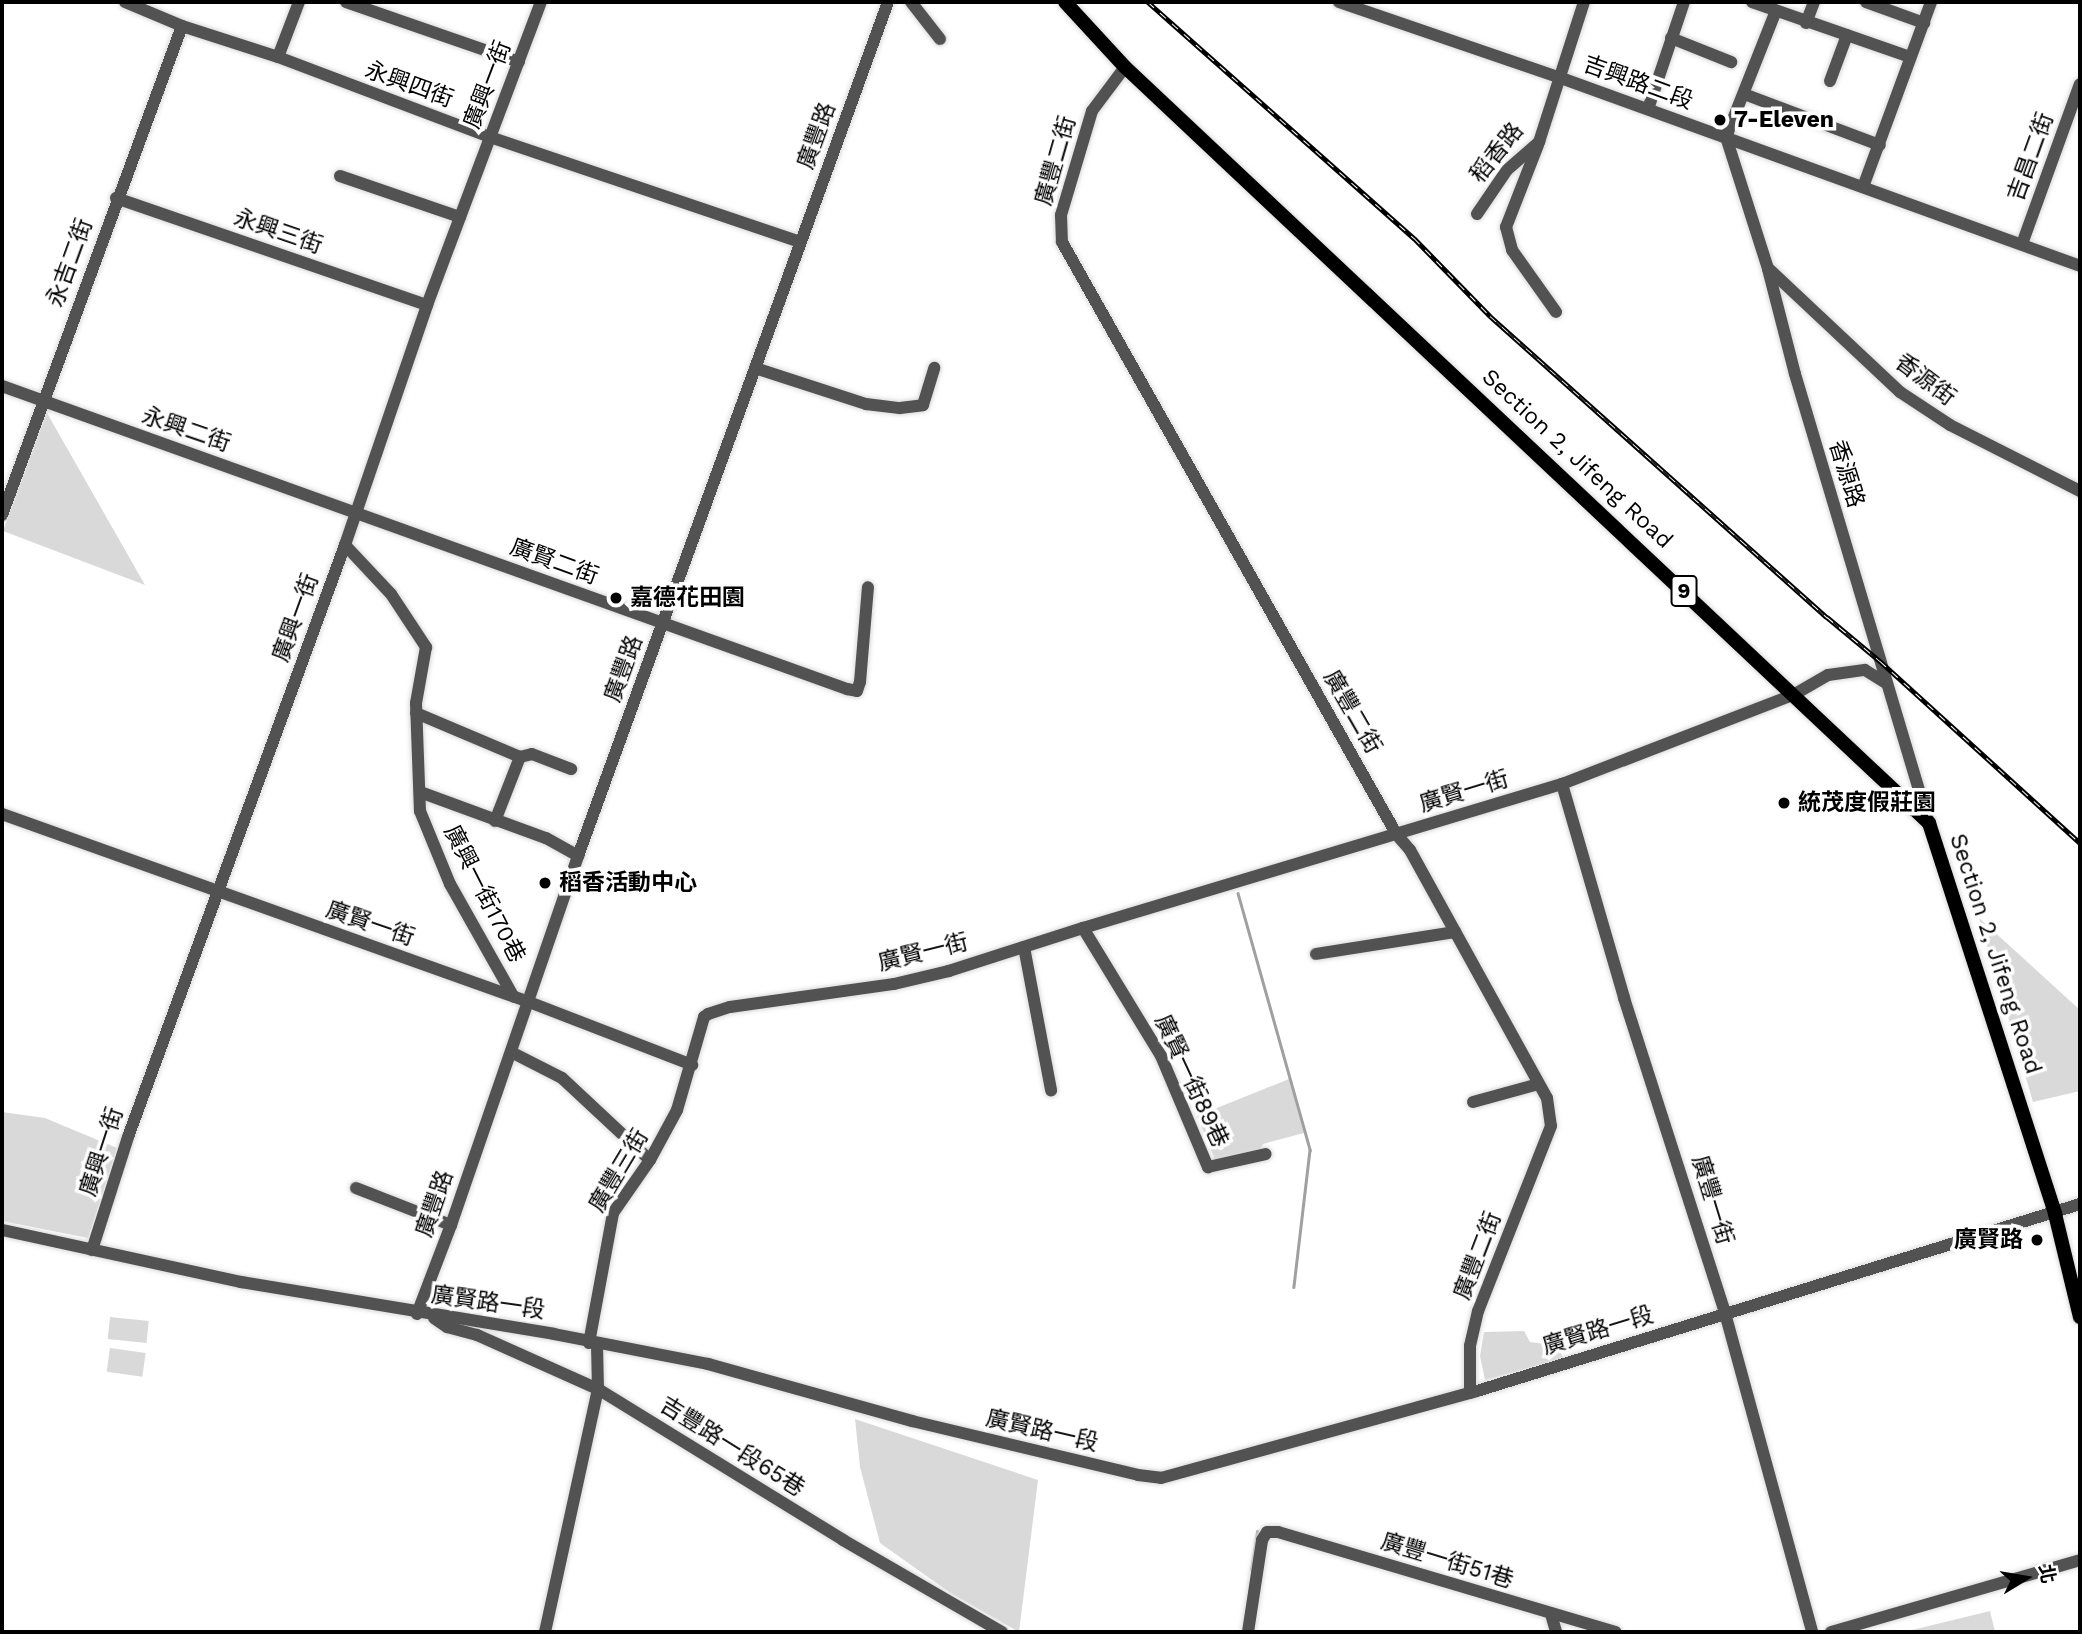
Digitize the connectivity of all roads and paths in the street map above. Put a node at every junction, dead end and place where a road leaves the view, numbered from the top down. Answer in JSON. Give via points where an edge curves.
{"nodes":[{"id":1,"x":125,"y":2,"type":"edge"},
{"id":2,"x":299,"y":2,"type":"edge"},
{"id":3,"x":346,"y":2,"type":"edge"},
{"id":4,"x":541,"y":2,"type":"edge"},
{"id":5,"x":888,"y":2,"type":"edge"},
{"id":6,"x":911,"y":2,"type":"edge"},
{"id":7,"x":1065,"y":2,"type":"edge"},
{"id":8,"x":1339,"y":2,"type":"edge"},
{"id":9,"x":1584,"y":2,"type":"edge"},
{"id":10,"x":1684,"y":2,"type":"edge"},
{"id":11,"x":1752,"y":2,"type":"edge"},
{"id":12,"x":1814,"y":2,"type":"edge"},
{"id":13,"x":1866,"y":2,"type":"edge"},
{"id":14,"x":1931,"y":2,"type":"edge"},
{"id":15,"x":1776,"y":12,"type":"junction"},
{"id":16,"x":1806,"y":23,"type":"junction"},
{"id":17,"x":1924,"y":23,"type":"junction"},
{"id":18,"x":182,"y":26,"type":"junction"},
{"id":19,"x":1847,"y":35,"type":"junction"},
{"id":20,"x":1671,"y":38,"type":"junction"},
{"id":21,"x":940,"y":39,"type":"dead end"},
{"id":22,"x":278,"y":57,"type":"junction"},
{"id":23,"x":1910,"y":57,"type":"junction"},
{"id":24,"x":519,"y":62,"type":"junction"},
{"id":25,"x":1731,"y":62,"type":"dead end"},
{"id":26,"x":1125,"y":67,"type":"junction"},
{"id":27,"x":1561,"y":78,"type":"junction"},
{"id":28,"x":1830,"y":81,"type":"dead end"},
{"id":29,"x":2080,"y":84,"type":"edge"},
{"id":30,"x":1744,"y":94,"type":"junction"},
{"id":31,"x":1648,"y":109,"type":"junction"},
{"id":32,"x":1726,"y":136,"type":"junction"},
{"id":33,"x":490,"y":137,"type":"junction"},
{"id":34,"x":1539,"y":142,"type":"junction"},
{"id":35,"x":1880,"y":145,"type":"junction"},
{"id":36,"x":340,"y":176,"type":"dead end"},
{"id":37,"x":1863,"y":187,"type":"junction"},
{"id":38,"x":116,"y":198,"type":"junction"},
{"id":39,"x":1477,"y":214,"type":"dead end"},
{"id":40,"x":460,"y":217,"type":"junction"},
{"id":41,"x":800,"y":242,"type":"junction"},
{"id":42,"x":2022,"y":244,"type":"junction"},
{"id":43,"x":2080,"y":266,"type":"edge"},
{"id":44,"x":1768,"y":269,"type":"junction"},
{"id":45,"x":427,"y":305,"type":"junction"},
{"id":46,"x":1556,"y":312,"type":"dead end"},
{"id":47,"x":755,"y":368,"type":"junction"},
{"id":48,"x":934,"y":368,"type":"dead end"},
{"id":49,"x":2,"y":386,"type":"edge"},
{"id":50,"x":42,"y":401,"type":"junction"},
{"id":51,"x":2080,"y":491,"type":"edge"},
{"id":52,"x":356,"y":512,"type":"junction"},
{"id":53,"x":2,"y":515,"type":"edge"},
{"id":54,"x":345,"y":545,"type":"junction"},
{"id":55,"x":868,"y":587,"type":"dead end"},
{"id":56,"x":663,"y":623,"type":"junction"},
{"id":57,"x":1887,"y":684,"type":"junction"},
{"id":58,"x":1795,"y":694,"type":"junction"},
{"id":59,"x":416,"y":713,"type":"junction"},
{"id":60,"x":520,"y":757,"type":"junction"},
{"id":61,"x":571,"y":769,"type":"dead end"},
{"id":62,"x":1562,"y":783,"type":"junction"},
{"id":63,"x":420,"y":792,"type":"junction"},
{"id":64,"x":2,"y":814,"type":"edge"},
{"id":65,"x":495,"y":821,"type":"junction"},
{"id":66,"x":1929,"y":824,"type":"junction"},
{"id":67,"x":1397,"y":835,"type":"junction"},
{"id":68,"x":578,"y":856,"type":"junction"},
{"id":69,"x":218,"y":893,"type":"junction"},
{"id":70,"x":1083,"y":928,"type":"junction"},
{"id":71,"x":1455,"y":932,"type":"junction"},
{"id":72,"x":1024,"y":947,"type":"junction"},
{"id":73,"x":1315,"y":954,"type":"dead end"},
{"id":74,"x":513,"y":996,"type":"junction"},
{"id":75,"x":529,"y":1002,"type":"junction"},
{"id":76,"x":511,"y":1052,"type":"junction"},
{"id":77,"x":692,"y":1065,"type":"junction"},
{"id":78,"x":1539,"y":1084,"type":"junction"},
{"id":79,"x":1051,"y":1090,"type":"dead end"},
{"id":80,"x":1473,"y":1102,"type":"dead end"},
{"id":81,"x":1266,"y":1154,"type":"dead end"},
{"id":82,"x":650,"y":1160,"type":"junction"},
{"id":83,"x":356,"y":1188,"type":"dead end"},
{"id":84,"x":2080,"y":1205,"type":"edge"},
{"id":85,"x":2055,"y":1214,"type":"junction"},
{"id":86,"x":451,"y":1225,"type":"junction"},
{"id":87,"x":2,"y":1230,"type":"edge"},
{"id":88,"x":92,"y":1250,"type":"junction"},
{"id":89,"x":1725,"y":1313,"type":"junction"},
{"id":90,"x":417,"y":1314,"type":"junction"},
{"id":91,"x":431,"y":1316,"type":"junction"},
{"id":92,"x":2080,"y":1317,"type":"edge"},
{"id":93,"x":593,"y":1343,"type":"junction"},
{"id":94,"x":598,"y":1389,"type":"junction"},
{"id":95,"x":1470,"y":1392,"type":"junction"},
{"id":96,"x":2080,"y":1560,"type":"edge"},
{"id":97,"x":1551,"y":1614,"type":"junction"},
{"id":98,"x":545,"y":1632,"type":"edge"},
{"id":99,"x":1001,"y":1632,"type":"edge"},
{"id":100,"x":1248,"y":1632,"type":"edge"},
{"id":101,"x":1556,"y":1632,"type":"edge"},
{"id":102,"x":1615,"y":1632,"type":"edge"},
{"id":103,"x":1812,"y":1632,"type":"edge"},
{"id":104,"x":1831,"y":1632,"type":"edge"}],
"edges":[{"from":1,"to":18,"type":"street","name":"永興四街"},
{"from":2,"to":22,"type":"street"},
{"from":3,"to":24,"type":"street"},
{"from":4,"to":24,"type":"street","name":"廣興一街"},
{"from":5,"to":41,"type":"street","name":"廣豐路"},
{"from":6,"to":21,"type":"street"},
{"from":7,"to":26,"type":"main road","name":"Section 2, Jifeng Road","number":"9"},
{"from":8,"to":27,"type":"street","name":"吉興路二段"},
{"from":9,"to":27,"type":"street","name":"稻香路"},
{"from":10,"to":20,"type":"street"},
{"from":11,"to":15,"type":"street"},
{"from":12,"to":16,"type":"street"},
{"from":13,"to":17,"type":"street"},
{"from":14,"to":17,"type":"street"},
{"from":15,"to":16,"type":"street"},
{"from":15,"to":30,"type":"street"},
{"from":16,"to":19,"type":"street"},
{"from":17,"to":23,"type":"street"},
{"from":18,"to":22,"type":"street","name":"永興四街"},
{"from":18,"to":38,"type":"street","name":"永吉二街"},
{"from":19,"to":23,"type":"street"},
{"from":19,"to":28,"type":"street"},
{"from":20,"to":25,"type":"street"},
{"from":20,"to":31,"type":"street"},
{"from":22,"to":33,"type":"street","name":"永興四街"},
{"from":23,"to":35,"type":"street"},
{"from":24,"to":33,"type":"street","name":"廣興一街"},
{"from":26,"to":58,"type":"main road","name":"Section 2, Jifeng Road","number":"9"},
{"from":26,"to":67,"type":"street","name":"廣豐二街","via":[[1092,111],[1060,215],[1062,242]]},
{"from":27,"to":31,"type":"street","name":"吉興路二段"},
{"from":27,"to":34,"type":"street","name":"稻香路"},
{"from":29,"to":42,"type":"street","name":"吉昌二街"},
{"from":30,"to":32,"type":"street"},
{"from":30,"to":35,"type":"street"},
{"from":31,"to":32,"type":"street","name":"吉興路二段"},
{"from":32,"to":37,"type":"street","name":"吉興路二段"},
{"from":32,"to":44,"type":"street","name":"香源路"},
{"from":33,"to":40,"type":"street","name":"廣興一街"},
{"from":33,"to":41,"type":"street","name":"永興四街"},
{"from":34,"to":39,"type":"street","name":"稻香路","via":[[1507,170]]},
{"from":34,"to":46,"type":"street","via":[[1506,227],[1512,250]]},
{"from":35,"to":37,"type":"street"},
{"from":36,"to":40,"type":"street"},
{"from":37,"to":42,"type":"street","name":"吉興路二段"},
{"from":38,"to":45,"type":"street","name":"永興三街"},
{"from":38,"to":50,"type":"street","name":"永吉二街"},
{"from":40,"to":45,"type":"street","name":"廣興一街"},
{"from":41,"to":47,"type":"street","name":"廣豐路"},
{"from":42,"to":43,"type":"street","name":"吉興路二段"},
{"from":44,"to":51,"type":"street","name":"香源街","via":[[1899,392],[1950,425]]},
{"from":44,"to":57,"type":"street","name":"香源路"},
{"from":45,"to":52,"type":"street","name":"廣興一街"},
{"from":47,"to":48,"type":"street","via":[[866,404],[900,408],[923,405]]},
{"from":47,"to":56,"type":"street","name":"廣豐路"},
{"from":49,"to":50,"type":"street","name":"永興二街"},
{"from":50,"to":52,"type":"street","name":"永興二街"},
{"from":50,"to":53,"type":"street","name":"永吉二街"},
{"from":52,"to":54,"type":"street","name":"廣興一街"},
{"from":52,"to":56,"type":"street","name":"廣賢二街"},
{"from":54,"to":59,"type":"street","name":"廣興一街170巷","via":[[391,594],[426,648]]},
{"from":54,"to":69,"type":"street","name":"廣興一街"},
{"from":55,"to":56,"type":"street","name":"廣賢二街","via":[[857,691]]},
{"from":56,"to":68,"type":"street","name":"廣豐路"},
{"from":57,"to":58,"type":"street","name":"廣賢一街","via":[[1865,670],[1828,675]]},
{"from":57,"to":66,"type":"street","name":"香源路"},
{"from":58,"to":62,"type":"street","name":"廣賢一街"},
{"from":58,"to":66,"type":"main road","name":"Section 2, Jifeng Road","number":"9"},
{"from":59,"to":60,"type":"street"},
{"from":59,"to":63,"type":"street","name":"廣興一街170巷"},
{"from":60,"to":61,"type":"street","via":[[532,754]]},
{"from":60,"to":65,"type":"street"},
{"from":62,"to":67,"type":"street","name":"廣賢一街"},
{"from":62,"to":89,"type":"street","name":"廣豐一街","via":[[1624,998]]},
{"from":63,"to":65,"type":"street"},
{"from":63,"to":74,"type":"street","name":"廣興一街170巷","via":[[421,811],[439,860]]},
{"from":64,"to":69,"type":"street","name":"廣賢一街"},
{"from":65,"to":68,"type":"street","via":[[546,838]]},
{"from":66,"to":85,"type":"main road","name":"Section 2, Jifeng Road","number":"9"},
{"from":67,"to":70,"type":"street","name":"廣賢一街"},
{"from":67,"to":71,"type":"street","name":"廣豐二街"},
{"from":68,"to":75,"type":"street","name":"廣豐路"},
{"from":69,"to":74,"type":"street","name":"廣賢一街"},
{"from":69,"to":88,"type":"street","name":"廣興一街","via":[[128,1136]]},
{"from":70,"to":72,"type":"street","name":"廣賢一街"},
{"from":70,"to":81,"type":"street","name":"廣賢一街89巷","via":[[1161,1056],[1208,1167]]},
{"from":71,"to":73,"type":"street"},
{"from":71,"to":78,"type":"street","name":"廣豐二街"},
{"from":72,"to":77,"type":"street","name":"廣賢一街","via":[[913,981],[708,1014]]},
{"from":72,"to":79,"type":"street"},
{"from":74,"to":75,"type":"street","name":"廣賢一街"},
{"from":75,"to":76,"type":"street","name":"廣豐路"},
{"from":75,"to":77,"type":"street","name":"廣賢一街"},
{"from":76,"to":82,"type":"street","via":[[562,1079]]},
{"from":76,"to":86,"type":"street","name":"廣豐路"},
{"from":77,"to":82,"type":"street","name":"廣豐三街","via":[[677,1110]]},
{"from":78,"to":80,"type":"street"},
{"from":78,"to":95,"type":"street","name":"廣豐二街","via":[[1547,1097],[1551,1126],[1478,1311],[1470,1346]]},
{"from":82,"to":93,"type":"street","name":"廣豐三街","via":[[613,1213]]},
{"from":83,"to":86,"type":"street"},
{"from":84,"to":85,"type":"street","name":"廣賢路一段"},
{"from":85,"to":89,"type":"street","name":"廣賢路一段"},
{"from":85,"to":92,"type":"main road","name":"Section 2, Jifeng Road","number":"9"},
{"from":86,"to":90,"type":"street","name":"廣豐路"},
{"from":87,"to":88,"type":"street","name":"廣賢路一段"},
{"from":88,"to":90,"type":"street","name":"廣賢路一段"},
{"from":89,"to":95,"type":"street","name":"廣賢路一段"},
{"from":89,"to":103,"type":"street","name":"廣豐一街"},
{"from":90,"to":91,"type":"street","name":"廣賢路一段"},
{"from":91,"to":93,"type":"street","name":"廣賢路一段"},
{"from":91,"to":94,"type":"street","name":"吉豐路一段65巷","via":[[447,1328],[489,1339]]},
{"from":93,"to":94,"type":"street","name":"廣豐三街"},
{"from":93,"to":95,"type":"street","name":"廣賢路一段","via":[[751,1374],[912,1421],[1161,1478]]},
{"from":94,"to":98,"type":"street","name":"廣豐三街"},
{"from":94,"to":99,"type":"street","name":"吉豐路一段65巷"},
{"from":96,"to":104,"type":"street"},
{"from":97,"to":100,"type":"street","name":"廣豐一街51巷","via":[[1267,1532]]},
{"from":97,"to":101,"type":"street"},
{"from":97,"to":102,"type":"street","name":"廣豐一街51巷"}]}
